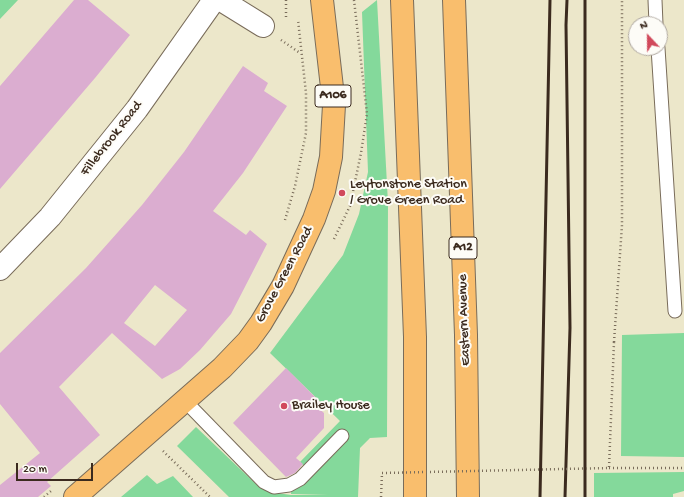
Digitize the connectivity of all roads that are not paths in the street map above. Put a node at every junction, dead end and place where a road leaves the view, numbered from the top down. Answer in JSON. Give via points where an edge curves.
{"nodes":[{"id":1,"x":214,"y":0,"type":"edge"},
{"id":2,"x":222,"y":0,"type":"edge"},
{"id":3,"x":322,"y":0,"type":"edge"},
{"id":4,"x":402,"y":0,"type":"edge"},
{"id":5,"x":454,"y":0,"type":"edge"},
{"id":6,"x":655,"y":0,"type":"edge"},
{"id":7,"x":656,"y":16,"type":"edge"},
{"id":8,"x":263,"y":26,"type":"dead end"},
{"id":9,"x":659,"y":56,"type":"edge"},
{"id":10,"x":0,"y":269,"type":"edge"},
{"id":11,"x":675,"y":312,"type":"dead end"},
{"id":12,"x":185,"y":402,"type":"junction"},
{"id":13,"x":342,"y":436,"type":"dead end"},
{"id":14,"x":75,"y":497,"type":"edge"},
{"id":15,"x":415,"y":497,"type":"edge"},
{"id":16,"x":468,"y":497,"type":"edge"}],
"edges":[{"from":1,"to":10,"type":"street","name":"Fillebrook Road","via":[[137,109],[50,217]]},
{"from":2,"to":8,"type":"street"},
{"from":3,"to":12,"type":"main road","name":"Grove Green Road","number":"A106","via":[[334,105],[332,156],[324,191],[283,286],[261,323],[248,341]]},
{"from":4,"to":15,"type":"main road","via":[[415,336]]},
{"from":5,"to":16,"type":"main road","name":"Eastern Avenue","number":"A12","via":[[466,335]]},
{"from":6,"to":7,"type":"lane"},
{"from":9,"to":11,"type":"lane"},
{"from":12,"to":13,"type":"lane","via":[[264,482],[274,487],[290,485],[300,479]]},
{"from":12,"to":14,"type":"main road","name":"Grove Green Road","number":"A106"}]}
